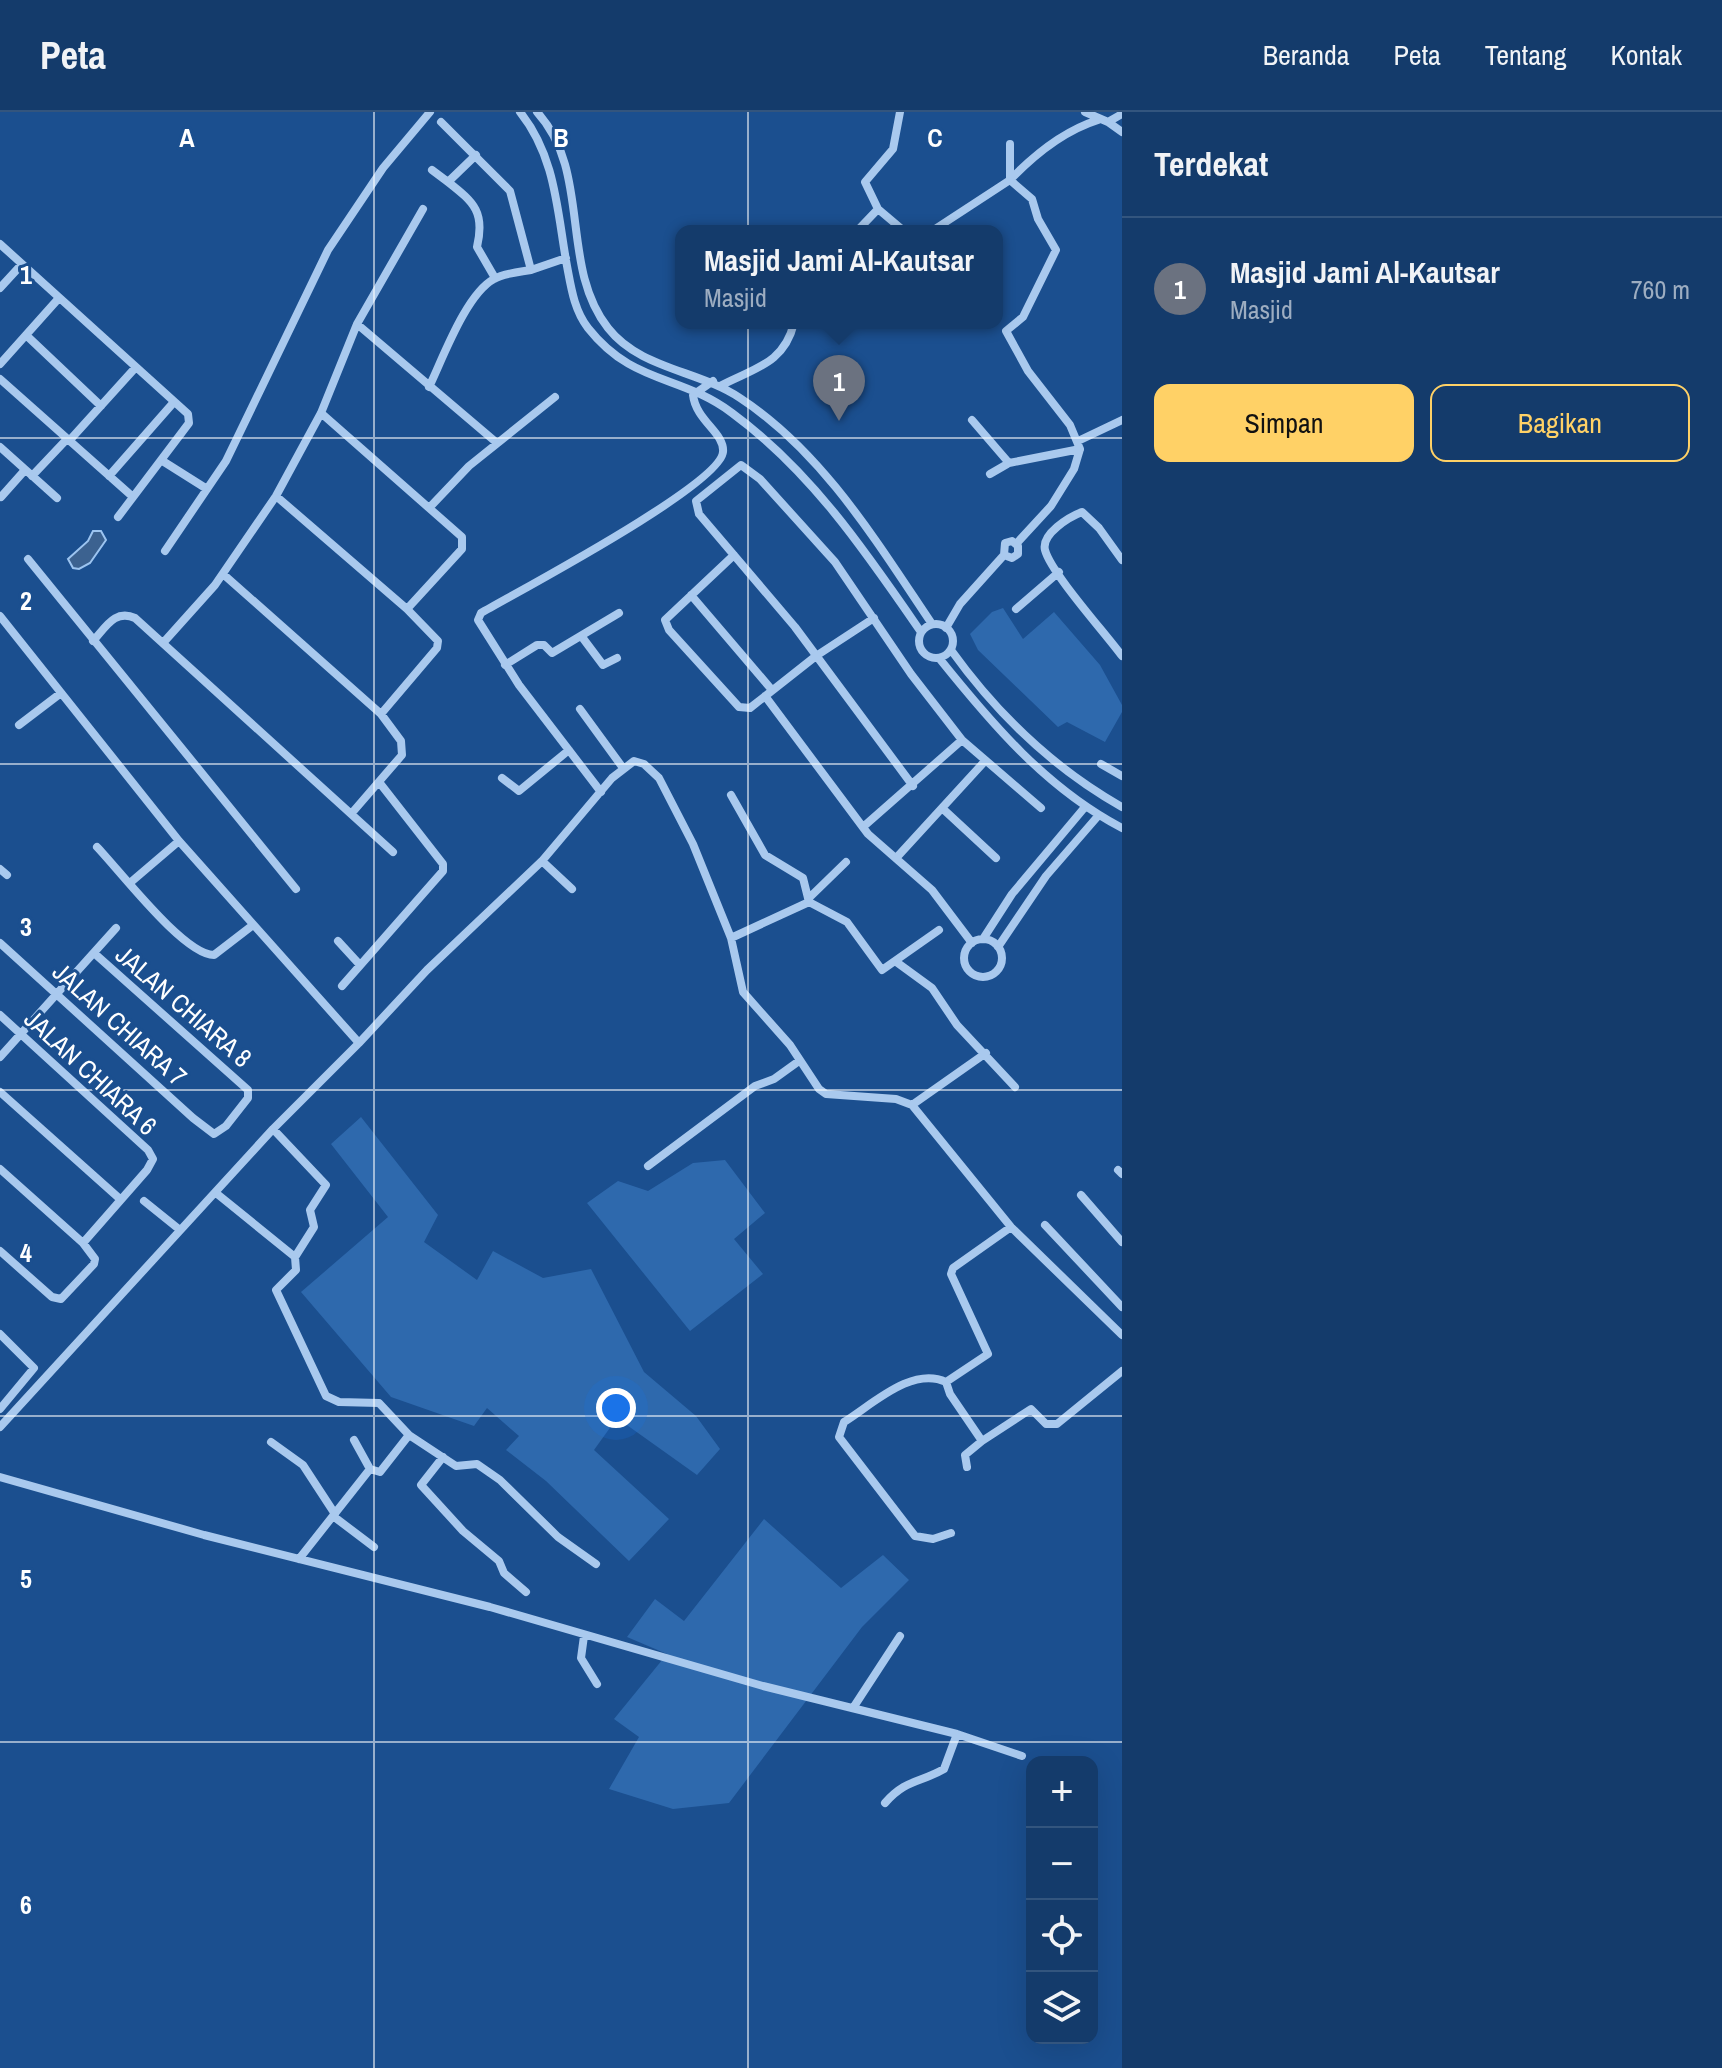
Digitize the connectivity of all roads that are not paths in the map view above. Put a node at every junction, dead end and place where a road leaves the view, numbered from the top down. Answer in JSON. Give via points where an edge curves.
{"nodes":[{"id":1,"x":430,"y":112,"type":"edge"},
{"id":2,"x":520,"y":112,"type":"edge"},
{"id":3,"x":537,"y":112,"type":"edge"},
{"id":4,"x":900,"y":112,"type":"edge"},
{"id":5,"x":1085,"y":112,"type":"edge"},
{"id":6,"x":1122,"y":114,"type":"edge"},
{"id":7,"x":1103,"y":121,"type":"junction"},
{"id":8,"x":441,"y":122,"type":"dead end"},
{"id":9,"x":1122,"y":132,"type":"edge"},
{"id":10,"x":1010,"y":144,"type":"dead end"},
{"id":11,"x":476,"y":155,"type":"junction"},
{"id":12,"x":432,"y":170,"type":"dead end"},
{"id":13,"x":1010,"y":180,"type":"junction"},
{"id":14,"x":448,"y":182,"type":"junction"},
{"id":15,"x":423,"y":209,"type":"dead end"},
{"id":16,"x":878,"y":209,"type":"junction"},
{"id":17,"x":863,"y":225,"type":"edge"},
{"id":18,"x":897,"y":225,"type":"edge"},
{"id":19,"x":941,"y":225,"type":"edge"},
{"id":20,"x":0,"y":244,"type":"edge"},
{"id":21,"x":566,"y":258,"type":"junction"},
{"id":22,"x":22,"y":264,"type":"junction"},
{"id":23,"x":531,"y":270,"type":"junction"},
{"id":24,"x":495,"y":278,"type":"junction"},
{"id":25,"x":0,"y":288,"type":"edge"},
{"id":26,"x":59,"y":298,"type":"junction"},
{"id":27,"x":357,"y":324,"type":"junction"},
{"id":28,"x":793,"y":329,"type":"edge"},
{"id":29,"x":26,"y":335,"type":"junction"},
{"id":30,"x":0,"y":364,"type":"edge"},
{"id":31,"x":136,"y":367,"type":"junction"},
{"id":32,"x":0,"y":379,"type":"edge"},
{"id":33,"x":717,"y":383,"type":"junction"},
{"id":34,"x":429,"y":387,"type":"junction"},
{"id":35,"x":694,"y":391,"type":"junction"},
{"id":36,"x":555,"y":397,"type":"dead end"},
{"id":37,"x":174,"y":402,"type":"junction"},
{"id":38,"x":101,"y":406,"type":"junction"},
{"id":39,"x":321,"y":413,"type":"junction"},
{"id":40,"x":972,"y":420,"type":"dead end"},
{"id":41,"x":1122,"y":420,"type":"edge"},
{"id":42,"x":68,"y":440,"type":"junction"},
{"id":43,"x":497,"y":443,"type":"junction"},
{"id":44,"x":1079,"y":445,"type":"junction"},
{"id":45,"x":0,"y":447,"type":"edge"},
{"id":46,"x":161,"y":460,"type":"junction"},
{"id":47,"x":1009,"y":463,"type":"junction"},
{"id":48,"x":29,"y":473,"type":"junction"},
{"id":49,"x":990,"y":474,"type":"dead end"},
{"id":50,"x":109,"y":476,"type":"junction"},
{"id":51,"x":207,"y":489,"type":"junction"},
{"id":52,"x":276,"y":496,"type":"junction"},
{"id":53,"x":1,"y":497,"type":"edge"},
{"id":54,"x":133,"y":497,"type":"junction"},
{"id":55,"x":57,"y":498,"type":"dead end"},
{"id":56,"x":430,"y":507,"type":"junction"},
{"id":57,"x":118,"y":517,"type":"dead end"},
{"id":58,"x":165,"y":551,"type":"dead end"},
{"id":59,"x":734,"y":555,"type":"junction"},
{"id":60,"x":28,"y":559,"type":"dead end"},
{"id":61,"x":1122,"y":560,"type":"edge"},
{"id":62,"x":1059,"y":572,"type":"junction"},
{"id":63,"x":223,"y":574,"type":"junction"},
{"id":64,"x":691,"y":595,"type":"junction"},
{"id":65,"x":407,"y":609,"type":"junction"},
{"id":66,"x":1016,"y":609,"type":"dead end"},
{"id":67,"x":619,"y":613,"type":"dead end"},
{"id":68,"x":0,"y":616,"type":"edge"},
{"id":69,"x":874,"y":618,"type":"junction"},
{"id":70,"x":932,"y":624,"type":"junction"},
{"id":71,"x":946,"y":628,"type":"junction"},
{"id":72,"x":921,"y":632,"type":"junction"},
{"id":73,"x":582,"y":637,"type":"junction"},
{"id":74,"x":93,"y":641,"type":"junction"},
{"id":75,"x":163,"y":643,"type":"junction"},
{"id":76,"x":951,"y":650,"type":"junction"},
{"id":77,"x":816,"y":656,"type":"junction"},
{"id":78,"x":1122,"y":656,"type":"edge"},
{"id":79,"x":617,"y":658,"type":"dead end"},
{"id":80,"x":939,"y":658,"type":"junction"},
{"id":81,"x":505,"y":665,"type":"junction"},
{"id":82,"x":61,"y":693,"type":"junction"},
{"id":83,"x":769,"y":693,"type":"junction"},
{"id":84,"x":580,"y":709,"type":"dead end"},
{"id":85,"x":381,"y":714,"type":"junction"},
{"id":86,"x":19,"y":725,"type":"dead end"},
{"id":87,"x":962,"y":740,"type":"junction"},
{"id":88,"x":569,"y":750,"type":"junction"},
{"id":89,"x":985,"y":761,"type":"junction"},
{"id":90,"x":1101,"y":764,"type":"dead end"},
{"id":91,"x":623,"y":768,"type":"junction"},
{"id":92,"x":1069,"y":773,"type":"junction"},
{"id":93,"x":1122,"y":776,"type":"edge"},
{"id":94,"x":502,"y":778,"type":"dead end"},
{"id":95,"x":379,"y":782,"type":"junction"},
{"id":96,"x":913,"y":786,"type":"junction"},
{"id":97,"x":1059,"y":787,"type":"junction"},
{"id":98,"x":601,"y":792,"type":"junction"},
{"id":99,"x":731,"y":795,"type":"dead end"},
{"id":100,"x":1085,"y":807,"type":"junction"},
{"id":101,"x":1122,"y":807,"type":"edge"},
{"id":102,"x":942,"y":808,"type":"junction"},
{"id":103,"x":1041,"y":808,"type":"dead end"},
{"id":104,"x":351,"y":814,"type":"junction"},
{"id":105,"x":1098,"y":816,"type":"junction"},
{"id":106,"x":863,"y":827,"type":"junction"},
{"id":107,"x":1122,"y":828,"type":"edge"},
{"id":108,"x":179,"y":841,"type":"junction"},
{"id":109,"x":97,"y":847,"type":"dead end"},
{"id":110,"x":393,"y":852,"type":"dead end"},
{"id":111,"x":898,"y":856,"type":"junction"},
{"id":112,"x":996,"y":858,"type":"dead end"},
{"id":113,"x":542,"y":861,"type":"junction"},
{"id":114,"x":846,"y":862,"type":"dead end"},
{"id":115,"x":1035,"y":866,"type":"junction"},
{"id":116,"x":1046,"y":876,"type":"junction"},
{"id":117,"x":131,"y":882,"type":"junction"},
{"id":118,"x":296,"y":889,"type":"dead end"},
{"id":119,"x":572,"y":889,"type":"dead end"},
{"id":120,"x":810,"y":899,"type":"junction"},
{"id":121,"x":253,"y":925,"type":"junction"},
{"id":122,"x":116,"y":928,"type":"dead end"},
{"id":123,"x":939,"y":930,"type":"dead end"},
{"id":124,"x":731,"y":938,"type":"junction"},
{"id":125,"x":983,"y":939,"type":"junction"},
{"id":126,"x":338,"y":941,"type":"dead end"},
{"id":127,"x":0,"y":943,"type":"edge"},
{"id":128,"x":972,"y":943,"type":"junction"},
{"id":129,"x":998,"y":947,"type":"junction"},
{"id":130,"x":94,"y":953,"type":"junction"},
{"id":131,"x":895,"y":961,"type":"junction"},
{"id":132,"x":360,"y":965,"type":"junction"},
{"id":133,"x":342,"y":986,"type":"dead end"},
{"id":134,"x":58,"y":993,"type":"junction"},
{"id":135,"x":0,"y":1015,"type":"edge"},
{"id":136,"x":21,"y":1034,"type":"junction"},
{"id":137,"x":359,"y":1043,"type":"junction"},
{"id":138,"x":986,"y":1053,"type":"junction"},
{"id":139,"x":0,"y":1057,"type":"edge"},
{"id":140,"x":799,"y":1061,"type":"junction"},
{"id":141,"x":1015,"y":1087,"type":"dead end"},
{"id":142,"x":0,"y":1092,"type":"edge"},
{"id":143,"x":912,"y":1105,"type":"junction"},
{"id":144,"x":273,"y":1129,"type":"junction"},
{"id":145,"x":214,"y":1134,"type":"joint"},
{"id":146,"x":648,"y":1166,"type":"dead end"},
{"id":147,"x":0,"y":1169,"type":"edge"},
{"id":148,"x":216,"y":1193,"type":"junction"},
{"id":149,"x":1081,"y":1195,"type":"dead end"},
{"id":150,"x":120,"y":1199,"type":"junction"},
{"id":151,"x":144,"y":1201,"type":"dead end"},
{"id":152,"x":1045,"y":1225,"type":"dead end"},
{"id":153,"x":1011,"y":1227,"type":"junction"},
{"id":154,"x":180,"y":1230,"type":"junction"},
{"id":155,"x":1122,"y":1242,"type":"edge"},
{"id":156,"x":83,"y":1243,"type":"junction"},
{"id":157,"x":0,"y":1251,"type":"edge"},
{"id":158,"x":295,"y":1257,"type":"junction"},
{"id":159,"x":1122,"y":1290,"type":"edge"},
{"id":160,"x":1113,"y":1298,"type":"junction"},
{"id":161,"x":1122,"y":1307,"type":"edge"},
{"id":162,"x":0,"y":1334,"type":"edge"},
{"id":163,"x":1122,"y":1335,"type":"edge"},
{"id":164,"x":1122,"y":1371,"type":"edge"},
{"id":165,"x":946,"y":1382,"type":"junction"},
{"id":166,"x":0,"y":1409,"type":"edge"},
{"id":167,"x":0,"y":1427,"type":"edge"},
{"id":168,"x":409,"y":1435,"type":"junction"},
{"id":169,"x":354,"y":1440,"type":"dead end"},
{"id":170,"x":982,"y":1441,"type":"junction"},
{"id":171,"x":271,"y":1442,"type":"dead end"},
{"id":172,"x":443,"y":1457,"type":"junction"},
{"id":173,"x":967,"y":1467,"type":"dead end"},
{"id":174,"x":370,"y":1469,"type":"junction"},
{"id":175,"x":0,"y":1477,"type":"edge"},
{"id":176,"x":334,"y":1515,"type":"junction"},
{"id":177,"x":951,"y":1533,"type":"dead end"},
{"id":178,"x":374,"y":1547,"type":"dead end"},
{"id":179,"x":299,"y":1559,"type":"junction"},
{"id":180,"x":596,"y":1564,"type":"dead end"},
{"id":181,"x":526,"y":1592,"type":"dead end"},
{"id":182,"x":900,"y":1636,"type":"dead end"},
{"id":183,"x":584,"y":1641,"type":"junction"},
{"id":184,"x":597,"y":1684,"type":"dead end"},
{"id":185,"x":853,"y":1708,"type":"junction"},
{"id":186,"x":957,"y":1734,"type":"junction"},
{"id":187,"x":1022,"y":1756,"type":"dead end"},
{"id":188,"x":885,"y":1803,"type":"dead end"}],
"edges":[{"from":1,"to":51,"type":"street","via":[[383,168],[328,250],[244,427]]},
{"from":2,"to":21,"type":"street","via":[[545,152]]},
{"from":3,"to":33,"type":"street","via":[[559,145],[567,172],[587,289],[596,312],[639,356]]},
{"from":4,"to":16,"type":"street","via":[[893,149],[865,182]]},
{"from":5,"to":7,"type":"street"},
{"from":6,"to":7,"type":"street"},
{"from":7,"to":9,"type":"street"},
{"from":7,"to":13,"type":"street","via":[[1084,125],[1044,148]]},
{"from":8,"to":11,"type":"street"},
{"from":10,"to":13,"type":"street"},
{"from":11,"to":14,"type":"street"},
{"from":11,"to":23,"type":"street","via":[[510,191]]},
{"from":12,"to":14,"type":"street"},
{"from":13,"to":19,"type":"street"},
{"from":13,"to":44,"type":"street","via":[[1032,200],[1056,250],[1023,317],[1006,331]]},
{"from":14,"to":24,"type":"street","via":[[479,213],[477,247]]},
{"from":15,"to":27,"type":"street"},
{"from":16,"to":17,"type":"street"},
{"from":16,"to":18,"type":"street"},
{"from":20,"to":22,"type":"street"},
{"from":21,"to":23,"type":"street"},
{"from":21,"to":35,"type":"street","via":[[576,308],[600,343],[634,370]]},
{"from":22,"to":25,"type":"street"},
{"from":22,"to":26,"type":"street"},
{"from":23,"to":24,"type":"street"},
{"from":24,"to":34,"type":"street","via":[[472,302]]},
{"from":26,"to":29,"type":"street"},
{"from":26,"to":31,"type":"street"},
{"from":27,"to":34,"type":"street"},
{"from":27,"to":39,"type":"street"},
{"from":28,"to":33,"type":"street","via":[[770,365]]},
{"from":29,"to":30,"type":"street"},
{"from":29,"to":38,"type":"street"},
{"from":31,"to":37,"type":"street"},
{"from":31,"to":38,"type":"street"},
{"from":32,"to":42,"type":"street"},
{"from":33,"to":35,"type":"street"},
{"from":33,"to":70,"type":"street","via":[[770,422],[819,469],[871,533]]},
{"from":34,"to":43,"type":"street"},
{"from":35,"to":72,"type":"street","via":[[731,412],[808,482],[857,540]]},
{"from":35,"to":81,"type":"street","via":[[697,413],[721,438],[723,453],[717,467],[654,513],[481,613],[481,628]]},
{"from":36,"to":43,"type":"street"},
{"from":37,"to":46,"type":"street","via":[[188,414],[189,423]]},
{"from":37,"to":50,"type":"street"},
{"from":38,"to":42,"type":"street"},
{"from":39,"to":52,"type":"street"},
{"from":39,"to":56,"type":"street"},
{"from":40,"to":47,"type":"street"},
{"from":41,"to":44,"type":"street"},
{"from":42,"to":48,"type":"street"},
{"from":42,"to":50,"type":"street"},
{"from":43,"to":56,"type":"street"},
{"from":44,"to":47,"type":"street"},
{"from":44,"to":71,"type":"street","via":[[1074,469],[1051,506],[1016,544],[1005,543],[1004,555]]},
{"from":45,"to":48,"type":"street"},
{"from":46,"to":51,"type":"street"},
{"from":46,"to":54,"type":"street"},
{"from":47,"to":49,"type":"street"},
{"from":48,"to":53,"type":"street"},
{"from":48,"to":55,"type":"street"},
{"from":50,"to":54,"type":"street"},
{"from":51,"to":58,"type":"street"},
{"from":52,"to":63,"type":"street"},
{"from":52,"to":65,"type":"street"},
{"from":54,"to":57,"type":"street"},
{"from":56,"to":65,"type":"street","via":[[464,544]]},
{"from":59,"to":64,"type":"street"},
{"from":59,"to":69,"type":"street","via":[[699,514],[696,501],[741,465],[835,562]]},
{"from":59,"to":77,"type":"street"},
{"from":60,"to":74,"type":"street"},
{"from":61,"to":62,"type":"street","via":[[1082,512],[1046,541],[1045,550]]},
{"from":62,"to":66,"type":"street"},
{"from":62,"to":78,"type":"street"},
{"from":63,"to":75,"type":"street"},
{"from":63,"to":85,"type":"street"},
{"from":64,"to":83,"type":"street"},
{"from":64,"to":83,"type":"street","via":[[665,620],[669,630],[739,707],[750,708]]},
{"from":65,"to":85,"type":"street","via":[[434,635],[437,648]]},
{"from":67,"to":73,"type":"street"},
{"from":68,"to":82,"type":"street"},
{"from":69,"to":77,"type":"street"},
{"from":69,"to":87,"type":"street"},
{"from":70,"to":71,"type":"street"},
{"from":70,"to":72,"type":"street"},
{"from":71,"to":76,"type":"street","via":[[953,636]]},
{"from":72,"to":80,"type":"street","via":[[922,652]]},
{"from":73,"to":79,"type":"street","via":[[603,665]]},
{"from":73,"to":81,"type":"street","via":[[552,653],[537,645]]},
{"from":74,"to":75,"type":"street","via":[[125,613]]},
{"from":74,"to":118,"type":"street"},
{"from":75,"to":104,"type":"street"},
{"from":76,"to":80,"type":"street"},
{"from":76,"to":92,"type":"street","via":[[1021,734]]},
{"from":77,"to":83,"type":"street"},
{"from":77,"to":96,"type":"street"},
{"from":80,"to":97,"type":"street","via":[[1010,744]]},
{"from":81,"to":88,"type":"street"},
{"from":82,"to":86,"type":"street"},
{"from":82,"to":108,"type":"street"},
{"from":83,"to":106,"type":"street"},
{"from":84,"to":91,"type":"street"},
{"from":85,"to":95,"type":"street","via":[[403,749]]},
{"from":87,"to":89,"type":"street"},
{"from":87,"to":96,"type":"street"},
{"from":88,"to":94,"type":"street","via":[[519,791]]},
{"from":88,"to":98,"type":"street"},
{"from":89,"to":102,"type":"street"},
{"from":89,"to":103,"type":"street"},
{"from":90,"to":93,"type":"street"},
{"from":91,"to":98,"type":"street"},
{"from":91,"to":124,"type":"street","via":[[634,761],[659,778]]},
{"from":92,"to":97,"type":"street"},
{"from":92,"to":101,"type":"street"},
{"from":95,"to":104,"type":"street"},
{"from":95,"to":132,"type":"street","via":[[443,864],[443,871]]},
{"from":96,"to":106,"type":"street"},
{"from":97,"to":100,"type":"street"},
{"from":98,"to":113,"type":"street"},
{"from":99,"to":120,"type":"street","via":[[765,855],[796,872]]},
{"from":100,"to":105,"type":"street"},
{"from":100,"to":115,"type":"street"},
{"from":102,"to":111,"type":"street"},
{"from":102,"to":112,"type":"street"},
{"from":104,"to":110,"type":"street"},
{"from":105,"to":107,"type":"street"},
{"from":105,"to":116,"type":"street"},
{"from":106,"to":111,"type":"street"},
{"from":108,"to":117,"type":"street"},
{"from":108,"to":121,"type":"street"},
{"from":109,"to":117,"type":"street"},
{"from":111,"to":128,"type":"street"},
{"from":113,"to":119,"type":"street"},
{"from":113,"to":137,"type":"street"},
{"from":114,"to":120,"type":"street"},
{"from":115,"to":116,"type":"street"},
{"from":115,"to":125,"type":"street"},
{"from":116,"to":129,"type":"street"},
{"from":117,"to":121,"type":"street","via":[[197,952],[214,955]]},
{"from":120,"to":124,"type":"street"},
{"from":120,"to":131,"type":"street","via":[[847,922],[880,969]]},
{"from":121,"to":137,"type":"street"},
{"from":122,"to":130,"type":"street"},
{"from":123,"to":131,"type":"street"},
{"from":124,"to":140,"type":"street","via":[[743,992]]},
{"from":125,"to":128,"type":"street"},
{"from":125,"to":129,"type":"street"},
{"from":126,"to":132,"type":"street"},
{"from":127,"to":134,"type":"street","name":"JALAN CHIARA 7"},
{"from":128,"to":129,"type":"street","via":[[965,964],[983,977],[998,969]]},
{"from":130,"to":134,"type":"street"},
{"from":130,"to":145,"type":"street","name":"JALAN CHIARA 8","via":[[248,1090],[248,1098]]},
{"from":131,"to":138,"type":"street","via":[[932,988],[957,1025]]},
{"from":132,"to":133,"type":"street"},
{"from":134,"to":136,"type":"street"},
{"from":134,"to":145,"type":"street","name":"JALAN CHIARA 7"},
{"from":135,"to":136,"type":"street","name":"JALAN CHIARA 6"},
{"from":136,"to":139,"type":"street"},
{"from":136,"to":150,"type":"street","name":"JALAN CHIARA 6","via":[[148,1150],[153,1159]]},
{"from":137,"to":144,"type":"street"},
{"from":138,"to":141,"type":"street"},
{"from":138,"to":143,"type":"street"},
{"from":140,"to":143,"type":"street","via":[[826,1094]]},
{"from":140,"to":146,"type":"street","via":[[755,1086]]},
{"from":142,"to":150,"type":"street"},
{"from":143,"to":153,"type":"street"},
{"from":144,"to":148,"type":"street"},
{"from":144,"to":158,"type":"street","via":[[326,1185],[310,1210],[314,1227]]},
{"from":147,"to":156,"type":"street"},
{"from":148,"to":154,"type":"street"},
{"from":148,"to":158,"type":"street"},
{"from":149,"to":155,"type":"street"},
{"from":150,"to":156,"type":"street"},
{"from":151,"to":154,"type":"street"},
{"from":152,"to":160,"type":"street"},
{"from":153,"to":163,"type":"street"},
{"from":153,"to":165,"type":"street","via":[[953,1268],[952,1281],[988,1354]]},
{"from":154,"to":167,"type":"street"},
{"from":156,"to":157,"type":"street","via":[[94,1264],[61,1299]]},
{"from":158,"to":168,"type":"street","via":[[296,1270],[276,1290],[326,1396],[339,1402],[379,1403]]},
{"from":159,"to":160,"type":"street"},
{"from":160,"to":161,"type":"street"},
{"from":162,"to":166,"type":"street","via":[[32,1365],[30,1375]]},
{"from":164,"to":170,"type":"street","via":[[1057,1424],[1046,1424],[1031,1409]]},
{"from":165,"to":170,"type":"street"},
{"from":165,"to":177,"type":"street","via":[[917,1377],[844,1422],[839,1437],[911,1532],[933,1539]]},
{"from":168,"to":172,"type":"street"},
{"from":168,"to":174,"type":"street","via":[[387,1466],[380,1472]]},
{"from":169,"to":174,"type":"street"},
{"from":170,"to":173,"type":"street","via":[[965,1455]]},
{"from":171,"to":176,"type":"street","via":[[303,1465]]},
{"from":172,"to":180,"type":"street","via":[[456,1466],[477,1464]]},
{"from":172,"to":181,"type":"street","via":[[421,1485]]},
{"from":174,"to":176,"type":"street"},
{"from":175,"to":179,"type":"street"},
{"from":176,"to":178,"type":"street"},
{"from":176,"to":179,"type":"street"},
{"from":179,"to":183,"type":"street","via":[[490,1607]]},
{"from":182,"to":185,"type":"street"},
{"from":183,"to":184,"type":"street","via":[[581,1658]]},
{"from":183,"to":185,"type":"street"},
{"from":185,"to":186,"type":"street"},
{"from":186,"to":187,"type":"street"},
{"from":186,"to":188,"type":"street","via":[[944,1769],[918,1778]]}]}
